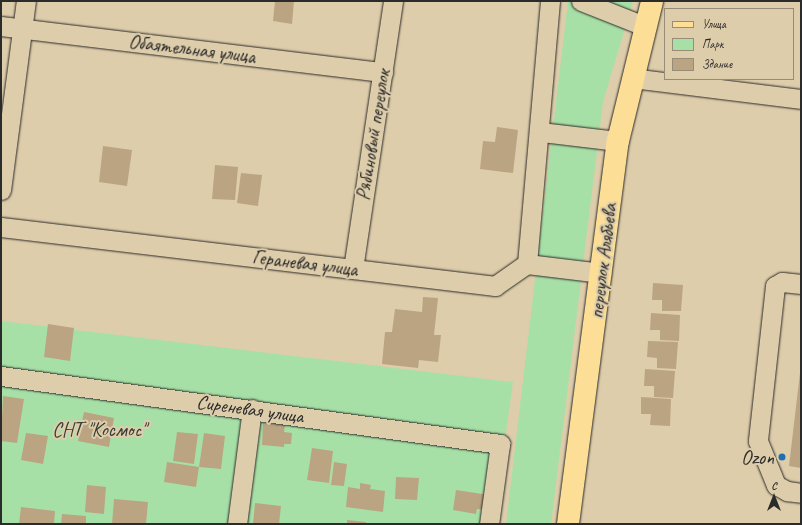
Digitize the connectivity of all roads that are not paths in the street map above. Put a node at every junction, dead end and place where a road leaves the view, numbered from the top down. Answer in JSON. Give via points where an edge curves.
{"nodes":[{"id":1,"x":26,"y":1,"type":"edge"},
{"id":2,"x":393,"y":1,"type":"edge"},
{"id":3,"x":550,"y":1,"type":"edge"},
{"id":4,"x":581,"y":1,"type":"edge"},
{"id":5,"x":652,"y":1,"type":"edge"},
{"id":6,"x":1,"y":26,"type":"edge"},
{"id":7,"x":644,"y":26,"type":"junction"},
{"id":8,"x":22,"y":28,"type":"junction"},
{"id":9,"x":383,"y":72,"type":"junction"},
{"id":10,"x":632,"y":78,"type":"junction"},
{"id":11,"x":801,"y":99,"type":"edge"},
{"id":12,"x":541,"y":132,"type":"junction"},
{"id":13,"x":618,"y":141,"type":"junction"},
{"id":14,"x":1,"y":190,"type":"edge"},
{"id":15,"x":1,"y":227,"type":"edge"},
{"id":16,"x":527,"y":264,"type":"junction"},
{"id":17,"x":353,"y":269,"type":"junction"},
{"id":18,"x":601,"y":273,"type":"junction"},
{"id":19,"x":801,"y":284,"type":"edge"},
{"id":20,"x":1,"y":376,"type":"edge"},
{"id":21,"x":252,"y":409,"type":"junction"},
{"id":22,"x":801,"y":493,"type":"edge"},
{"id":23,"x":237,"y":524,"type":"edge"},
{"id":24,"x":489,"y":524,"type":"edge"},
{"id":25,"x":568,"y":524,"type":"edge"}],
"edges":[{"from":1,"to":8,"type":"lane"},
{"from":2,"to":9,"type":"lane","name":"Рябиновый переулок"},
{"from":3,"to":12,"type":"lane"},
{"from":4,"to":7,"type":"lane"},
{"from":5,"to":7,"type":"main road","name":"переулок Алябьева"},
{"from":6,"to":8,"type":"lane","name":"Обаятельная улица"},
{"from":7,"to":10,"type":"main road","name":"переулок Алябьева"},
{"from":8,"to":9,"type":"lane","name":"Обаятельная улица"},
{"from":8,"to":14,"type":"lane"},
{"from":9,"to":17,"type":"lane","name":"Рябиновый переулок"},
{"from":10,"to":11,"type":"lane"},
{"from":10,"to":13,"type":"main road","name":"переулок Алябьева"},
{"from":12,"to":13,"type":"lane"},
{"from":12,"to":16,"type":"lane"},
{"from":13,"to":18,"type":"main road","name":"переулок Алябьева"},
{"from":15,"to":17,"type":"lane","name":"Гераневая улица"},
{"from":16,"to":17,"type":"lane","name":"Гераневая улица","via":[[495,286]]},
{"from":16,"to":18,"type":"lane"},
{"from":18,"to":25,"type":"main road","name":"переулок Алябьева"},
{"from":19,"to":22,"type":"lane","via":[[782,282],[775,286],[758,446],[776,485],[787,492]]},
{"from":20,"to":21,"type":"lane","name":"Сиреневая улица"},
{"from":21,"to":23,"type":"lane"},
{"from":21,"to":24,"type":"lane","name":"Сиреневая улица","via":[[500,444]]}]}
